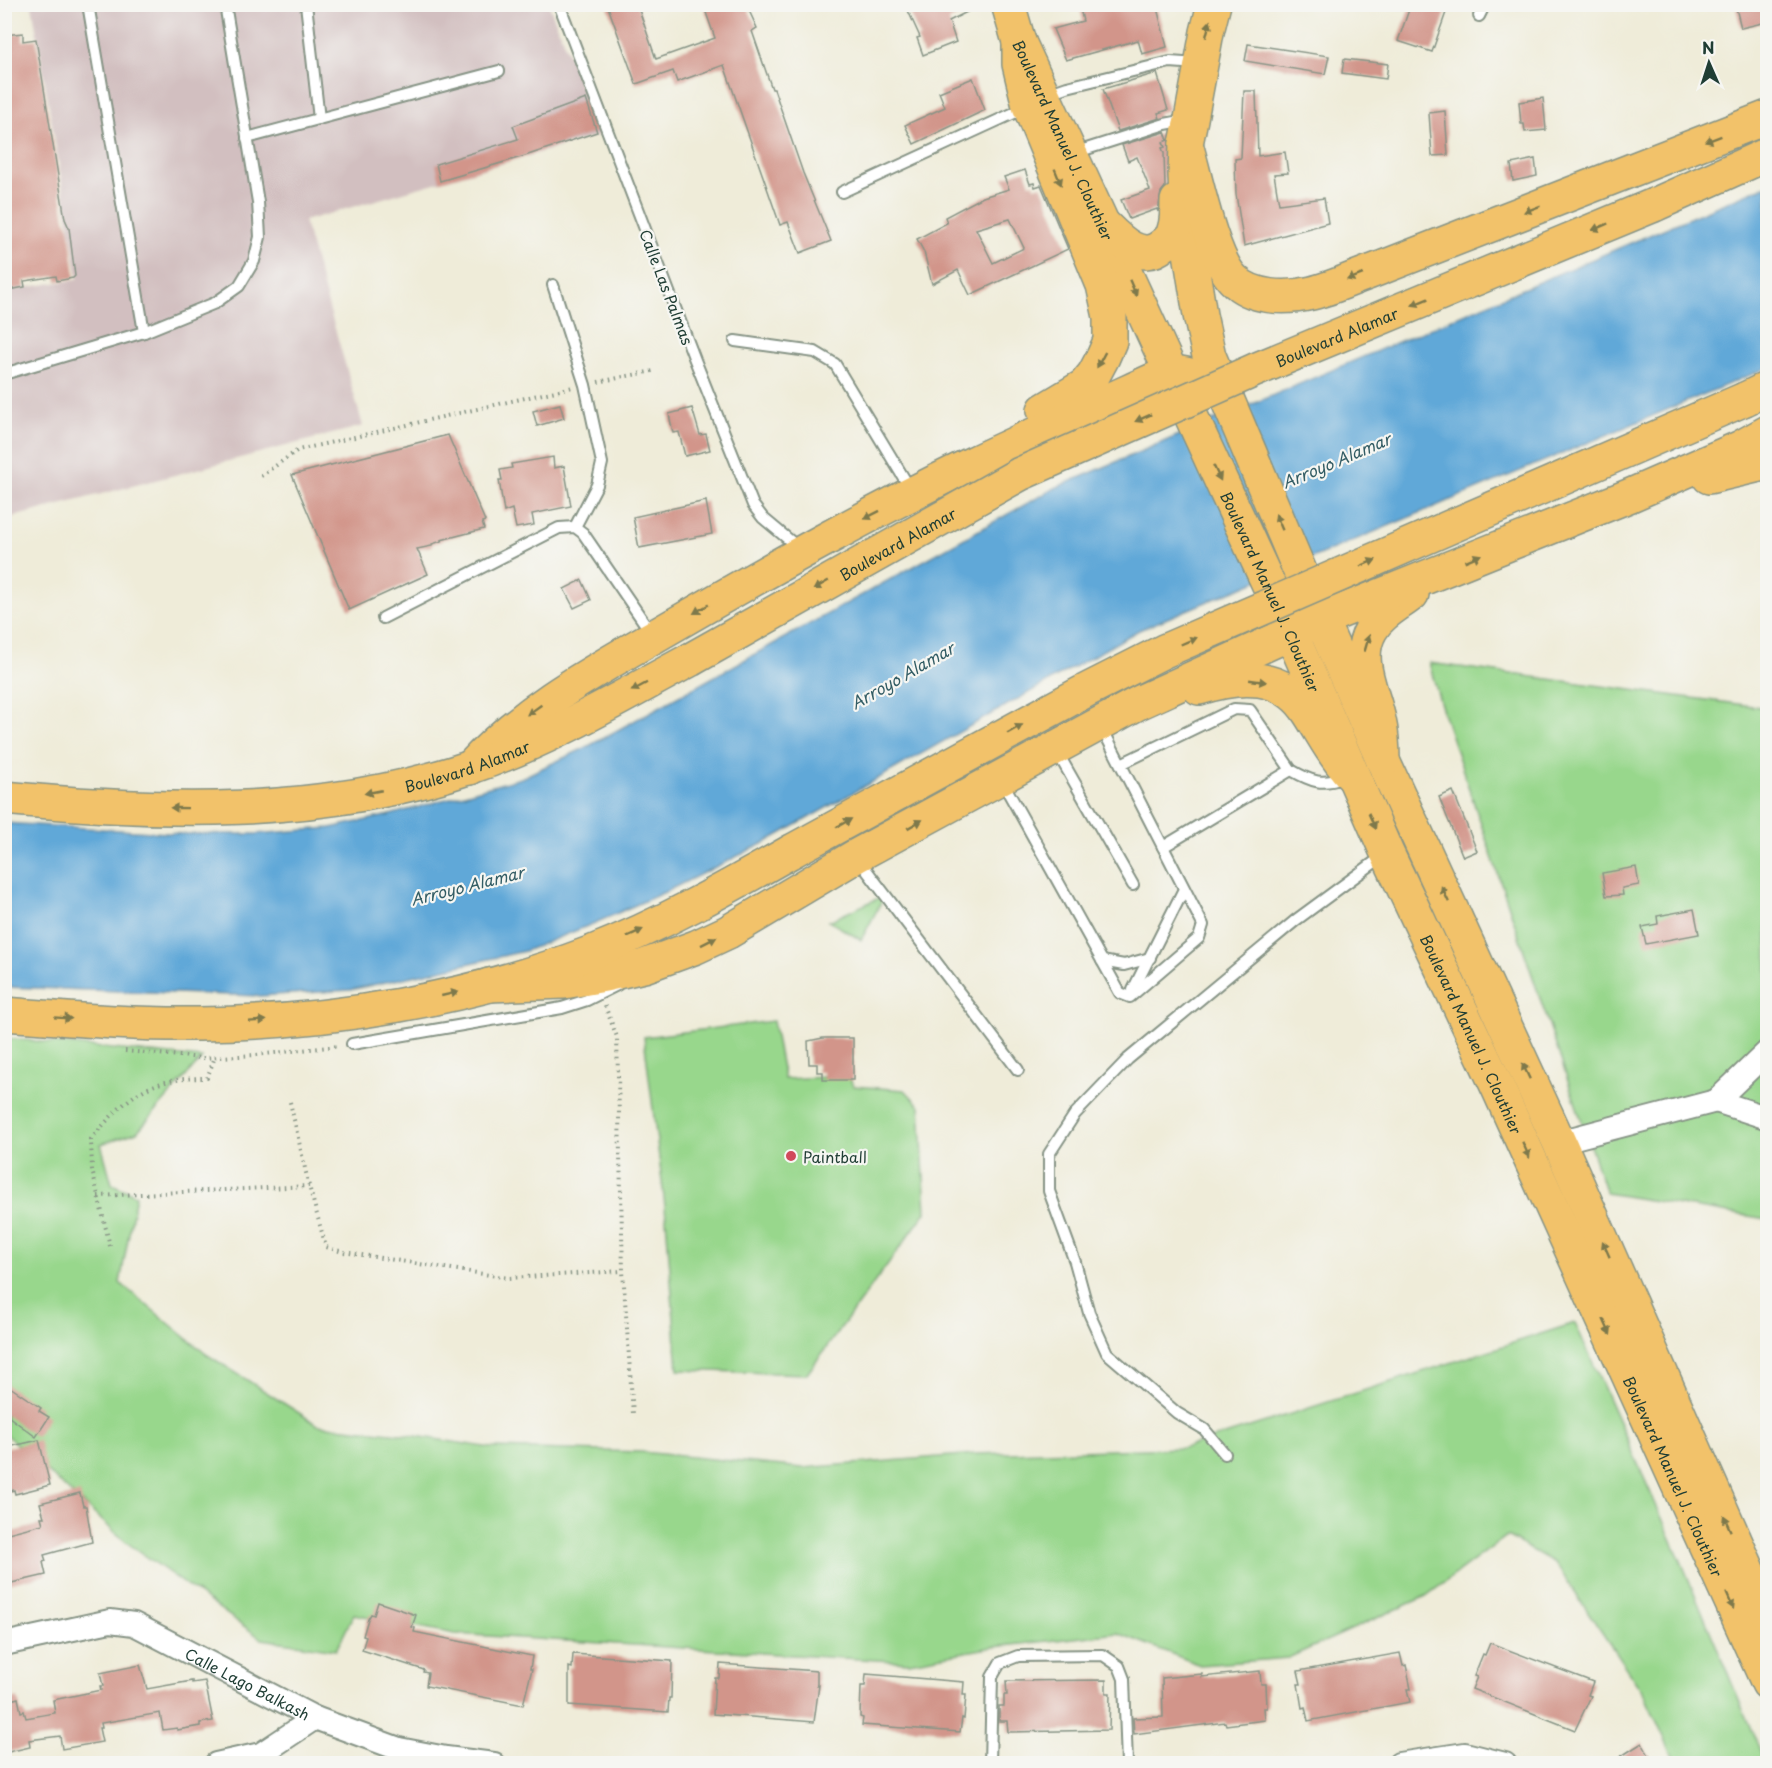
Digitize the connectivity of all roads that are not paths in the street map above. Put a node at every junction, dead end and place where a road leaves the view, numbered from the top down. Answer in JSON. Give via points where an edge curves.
{"nodes":[{"id":1,"x":88,"y":4,"type":"edge"},
{"id":2,"x":225,"y":4,"type":"edge"},
{"id":3,"x":306,"y":4,"type":"edge"},
{"id":4,"x":559,"y":4,"type":"edge"},
{"id":5,"x":1008,"y":4,"type":"edge"},
{"id":6,"x":1215,"y":4,"type":"edge"},
{"id":7,"x":1485,"y":4,"type":"edge"},
{"id":8,"x":1479,"y":16,"type":"dead end"},
{"id":9,"x":1201,"y":64,"type":"junction"},
{"id":10,"x":499,"y":71,"type":"dead end"},
{"id":11,"x":1037,"y":101,"type":"junction"},
{"id":12,"x":1767,"y":117,"type":"edge"},
{"id":13,"x":319,"y":119,"type":"junction"},
{"id":14,"x":248,"y":138,"type":"junction"},
{"id":15,"x":1187,"y":146,"type":"junction"},
{"id":16,"x":1071,"y":154,"type":"junction"},
{"id":17,"x":1767,"y":154,"type":"edge"},
{"id":18,"x":842,"y":192,"type":"dead end"},
{"id":19,"x":1103,"y":223,"type":"junction"},
{"id":20,"x":553,"y":285,"type":"dead end"},
{"id":21,"x":144,"y":332,"type":"junction"},
{"id":22,"x":735,"y":341,"type":"dead end"},
{"id":23,"x":4,"y":374,"type":"edge"},
{"id":24,"x":1173,"y":378,"type":"junction"},
{"id":25,"x":1219,"y":382,"type":"junction"},
{"id":26,"x":1756,"y":394,"type":"edge"},
{"id":27,"x":1767,"y":432,"type":"edge"},
{"id":28,"x":1767,"y":463,"type":"edge"},
{"id":29,"x":968,"y":465,"type":"junction"},
{"id":30,"x":913,"y":493,"type":"junction"},
{"id":31,"x":1631,"y":495,"type":"junction"},
{"id":32,"x":575,"y":527,"type":"junction"},
{"id":33,"x":802,"y":551,"type":"junction"},
{"id":34,"x":1428,"y":576,"type":"junction"},
{"id":35,"x":383,"y":618,"type":"dead end"},
{"id":36,"x":1322,"y":619,"type":"junction"},
{"id":37,"x":1291,"y":633,"type":"junction"},
{"id":38,"x":654,"y":637,"type":"junction"},
{"id":39,"x":1140,"y":702,"type":"junction"},
{"id":40,"x":1100,"y":723,"type":"junction"},
{"id":41,"x":1055,"y":748,"type":"junction"},
{"id":42,"x":1383,"y":761,"type":"junction"},
{"id":43,"x":1121,"y":764,"type":"junction"},
{"id":44,"x":470,"y":768,"type":"junction"},
{"id":45,"x":1291,"y":770,"type":"junction"},
{"id":46,"x":1351,"y":775,"type":"junction"},
{"id":47,"x":1000,"y":778,"type":"junction"},
{"id":48,"x":4,"y":798,"type":"edge"},
{"id":49,"x":1163,"y":847,"type":"junction"},
{"id":50,"x":1387,"y":853,"type":"junction"},
{"id":51,"x":856,"y":856,"type":"junction"},
{"id":52,"x":1133,"y":885,"type":"dead end"},
{"id":53,"x":1184,"y":889,"type":"junction"},
{"id":54,"x":1150,"y":958,"type":"junction"},
{"id":55,"x":1102,"y":961,"type":"junction"},
{"id":56,"x":644,"y":966,"type":"junction"},
{"id":57,"x":489,"y":985,"type":"junction"},
{"id":58,"x":1130,"y":997,"type":"junction"},
{"id":59,"x":4,"y":1014,"type":"edge"},
{"id":60,"x":352,"y":1044,"type":"dead end"},
{"id":61,"x":1767,"y":1051,"type":"edge"},
{"id":62,"x":1018,"y":1070,"type":"dead end"},
{"id":63,"x":1716,"y":1101,"type":"junction"},
{"id":64,"x":1767,"y":1118,"type":"edge"},
{"id":65,"x":1559,"y":1142,"type":"junction"},
{"id":66,"x":1225,"y":1454,"type":"dead end"},
{"id":67,"x":1767,"y":1616,"type":"edge"},
{"id":68,"x":4,"y":1644,"type":"edge"},
{"id":69,"x":1767,"y":1683,"type":"edge"},
{"id":70,"x":315,"y":1718,"type":"junction"},
{"id":71,"x":216,"y":1764,"type":"edge"},
{"id":72,"x":494,"y":1764,"type":"edge"},
{"id":73,"x":990,"y":1764,"type":"edge"},
{"id":74,"x":1127,"y":1764,"type":"edge"},
{"id":75,"x":1399,"y":1764,"type":"edge"},
{"id":76,"x":1505,"y":1764,"type":"edge"}],
"edges":[{"from":1,"to":21,"type":"lane"},
{"from":2,"to":14,"type":"lane"},
{"from":3,"to":13,"type":"lane"},
{"from":4,"to":33,"type":"lane","name":"Calle Las Palmas","via":[[753,505]]},
{"from":5,"to":11,"type":"main road","name":"Boulevard Manuel J. Clouthier","via":[[1019,42],[1019,64]]},
{"from":9,"to":6,"type":"main road","name":"Boulevard Manuel J. Clouthier","one_way":true},
{"from":7,"to":8,"type":"lane"},
{"from":9,"to":11,"type":"lane","via":[[1170,62],[1067,87]]},
{"from":9,"to":15,"type":"main road","name":"Boulevard Manuel J. Clouthier"},
{"from":10,"to":13,"type":"lane"},
{"from":11,"to":16,"type":"main road","name":"Boulevard Manuel J. Clouthier"},
{"from":11,"to":18,"type":"lane"},
{"from":11,"to":29,"type":"main road","one_way":true,"via":[[1103,285],[1110,341],[1084,387],[1000,433]]},
{"from":12,"to":15,"type":"main road","one_way":true,"via":[[1373,271],[1311,293],[1287,296],[1254,294],[1233,280],[1214,241]]},
{"from":13,"to":14,"type":"lane"},
{"from":14,"to":21,"type":"lane","via":[[260,237],[254,261],[239,286],[215,303]]},
{"from":15,"to":16,"type":"lane","via":[[1165,124]]},
{"from":15,"to":19,"type":"main road","via":[[1174,231],[1169,240],[1152,252],[1140,251],[1129,247]]},
{"from":15,"to":25,"type":"main road","name":"Boulevard Manuel J. Clouthier","via":[[1187,234],[1200,315]]},
{"from":16,"to":19,"type":"main road","name":"Boulevard Manuel J. Clouthier"},
{"from":17,"to":44,"type":"main road","name":"Boulevard Alamar","one_way":true,"bridge":true,"via":[[1654,205],[1255,370],[1020,474],[564,728]]},
{"from":19,"to":24,"type":"main road","name":"Boulevard Manuel J. Clouthier","one_way":true},
{"from":20,"to":32,"type":"lane","via":[[585,385],[602,463],[597,485]]},
{"from":21,"to":23,"type":"lane"},
{"from":22,"to":30,"type":"lane","via":[[816,352],[835,364]]},
{"from":24,"to":25,"type":"main road","via":[[1186,373]]},
{"from":24,"to":29,"type":"main road"},
{"from":24,"to":37,"type":"main road","name":"Boulevard Manuel J. Clouthier","one_way":true},
{"from":36,"to":25,"type":"main road","name":"Boulevard Manuel J. Clouthier","one_way":true},
{"from":57,"to":26,"type":"main road","one_way":true,"bridge":true,"via":[[591,952],[714,895],[1164,651]]},
{"from":27,"to":31,"type":"main road"},
{"from":28,"to":31,"type":"main road"},
{"from":29,"to":30,"type":"main road"},
{"from":30,"to":33,"type":"main road","one_way":true},
{"from":34,"to":31,"type":"main road","one_way":true},
{"from":32,"to":35,"type":"lane","via":[[560,528]]},
{"from":32,"to":38,"type":"lane"},
{"from":33,"to":38,"type":"main road","one_way":true},
{"from":34,"to":36,"type":"main road"},
{"from":42,"to":34,"type":"main road","one_way":true,"via":[[1379,719],[1363,657],[1365,644],[1381,617],[1416,591]]},
{"from":36,"to":37,"type":"main road"},
{"from":36,"to":42,"type":"main road","name":"Boulevard Manuel J. Clouthier"},
{"from":37,"to":39,"type":"main road"},
{"from":37,"to":46,"type":"main road","name":"Boulevard Manuel J. Clouthier"},
{"from":38,"to":44,"type":"main road","one_way":true,"via":[[530,713]]},
{"from":39,"to":40,"type":"main road"},
{"from":39,"to":46,"type":"main road","one_way":true,"via":[[1158,701],[1222,681],[1278,684],[1308,711],[1334,756]]},
{"from":40,"to":41,"type":"main road"},
{"from":40,"to":43,"type":"lane"},
{"from":41,"to":47,"type":"main road"},
{"from":41,"to":52,"type":"lane"},
{"from":65,"to":42,"type":"main road","name":"Boulevard Manuel J. Clouthier","one_way":true},
{"from":43,"to":45,"type":"lane","via":[[1234,709],[1250,710]]},
{"from":43,"to":49,"type":"lane"},
{"from":44,"to":48,"type":"main road","name":"Boulevard Alamar","one_way":true,"via":[[347,798],[296,804],[130,808]]},
{"from":45,"to":46,"type":"lane","via":[[1311,781],[1329,783]]},
{"from":45,"to":49,"type":"lane"},
{"from":46,"to":50,"type":"main road","name":"Boulevard Manuel J. Clouthier","one_way":true},
{"from":51,"to":47,"type":"main road","one_way":true},
{"from":47,"to":55,"type":"lane"},
{"from":49,"to":53,"type":"lane"},
{"from":50,"to":66,"type":"lane","via":[[1296,920],[1128,1059],[1075,1114],[1049,1154],[1049,1191],[1089,1313],[1107,1353],[1177,1413],[1204,1429]]},
{"from":50,"to":69,"type":"main road","name":"Boulevard Manuel J. Clouthier","one_way":true,"via":[[1498,1088]]},
{"from":56,"to":51,"type":"main road","one_way":true,"via":[[728,932]]},
{"from":51,"to":62,"type":"lane"},
{"from":53,"to":54,"type":"lane"},
{"from":53,"to":58,"type":"lane","via":[[1203,925],[1199,938]]},
{"from":54,"to":55,"type":"lane","via":[[1124,965]]},
{"from":54,"to":58,"type":"lane"},
{"from":55,"to":58,"type":"lane","via":[[1120,993]]},
{"from":56,"to":57,"type":"main road","via":[[564,981]]},
{"from":56,"to":60,"type":"lane","via":[[600,994],[562,1008]]},
{"from":59,"to":57,"type":"main road","one_way":true,"via":[[118,1022],[223,1023],[305,1018],[407,1004]]},
{"from":61,"to":63,"type":"street"},
{"from":63,"to":64,"type":"street"},
{"from":63,"to":65,"type":"street"},
{"from":67,"to":65,"type":"main road","name":"Boulevard Manuel J. Clouthier","one_way":true},
{"from":68,"to":70,"type":"street","name":"Calle Lago Balkash","via":[[110,1621],[134,1624]]},
{"from":70,"to":71,"type":"street","via":[[261,1754]]},
{"from":70,"to":72,"type":"street","name":"Calle Lago Balkash","via":[[399,1749]]},
{"from":73,"to":74,"type":"lane","via":[[992,1677],[1000,1663],[1018,1656],[1103,1655],[1119,1666],[1124,1679]]},
{"from":75,"to":76,"type":"street","via":[[1465,1754]]}]}
